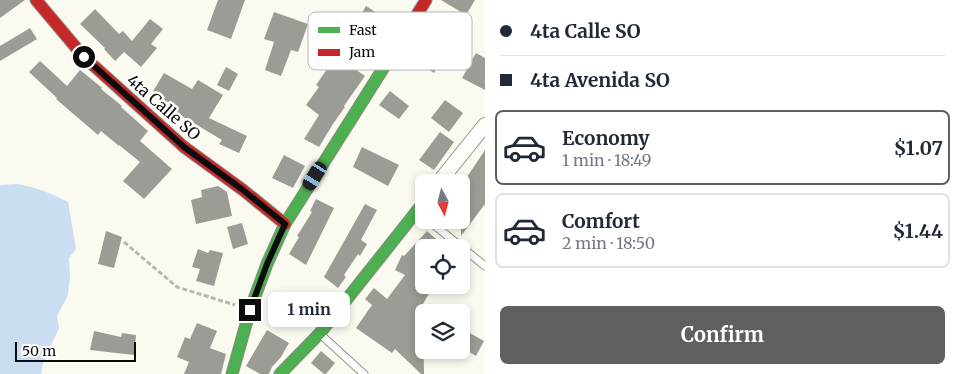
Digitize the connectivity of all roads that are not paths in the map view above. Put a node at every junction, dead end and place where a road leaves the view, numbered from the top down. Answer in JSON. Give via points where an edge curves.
{"nodes":[{"id":1,"x":36,"y":0,"type":"edge"},
{"id":2,"x":426,"y":0,"type":"edge"},
{"id":3,"x":418,"y":12,"type":"edge"},
{"id":4,"x":382,"y":70,"type":"edge"},
{"id":5,"x":485,"y":125,"type":"edge"},
{"id":6,"x":445,"y":174,"type":"edge"},
{"id":7,"x":415,"y":217,"type":"edge"},
{"id":8,"x":285,"y":224,"type":"junction"},
{"id":9,"x":439,"y":229,"type":"edge"},
{"id":10,"x":485,"y":266,"type":"edge"},
{"id":11,"x":320,"y":333,"type":"junction"},
{"id":12,"x":232,"y":374,"type":"edge"},
{"id":13,"x":280,"y":374,"type":"edge"},
{"id":14,"x":364,"y":374,"type":"edge"}],
"edges":[{"from":1,"to":8,"type":"street","name":"4ta Calle SO","via":[[84,57],[184,147]]},
{"from":2,"to":3,"type":"street"},
{"from":4,"to":8,"type":"street"},
{"from":5,"to":6,"type":"street"},
{"from":7,"to":11,"type":"street"},
{"from":8,"to":12,"type":"street","via":[[250,310]]},
{"from":9,"to":10,"type":"lane"},
{"from":11,"to":13,"type":"street"},
{"from":11,"to":14,"type":"lane"}]}
